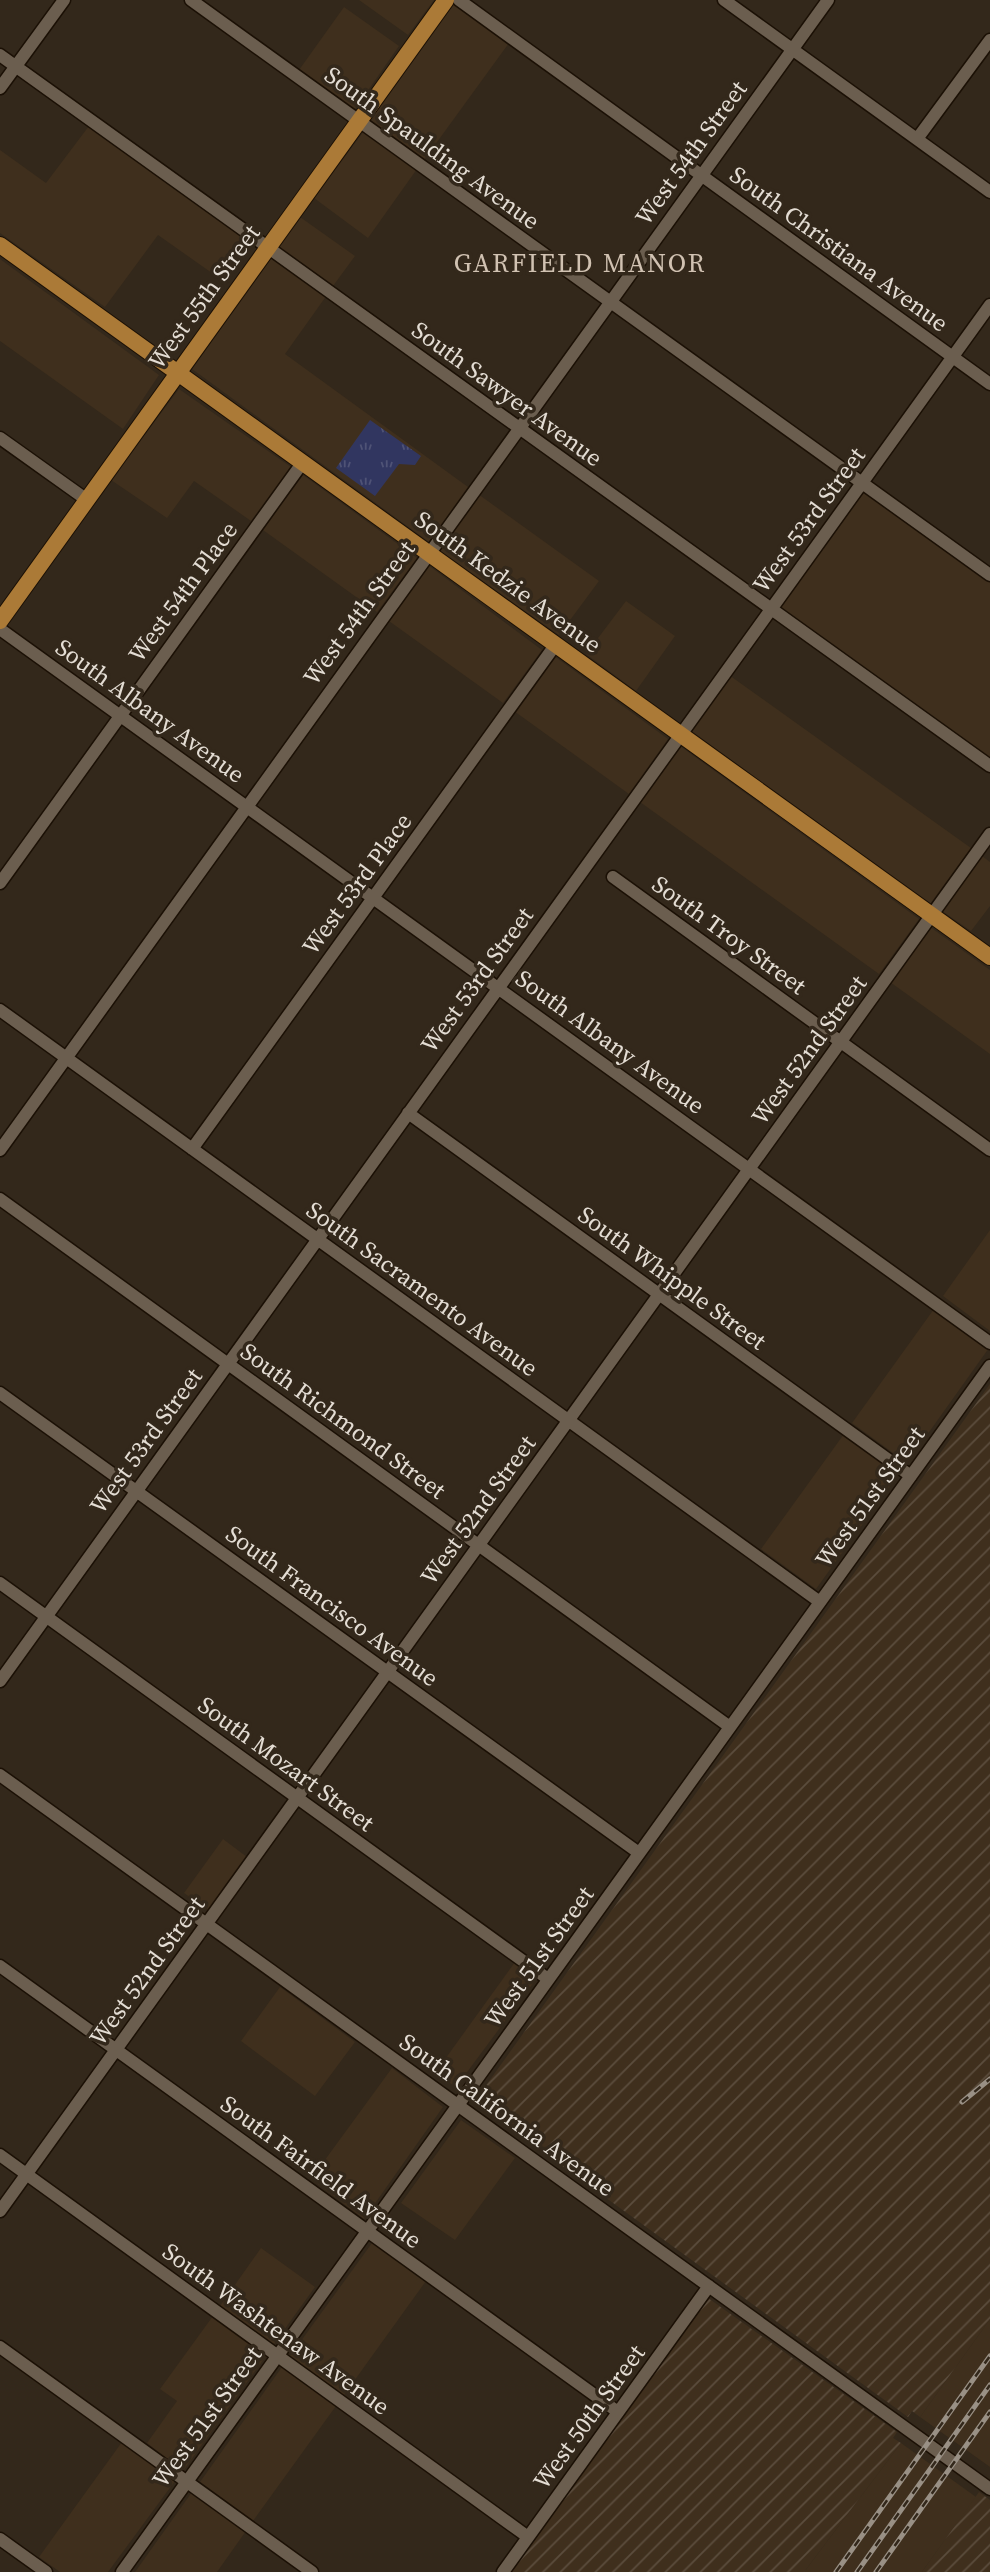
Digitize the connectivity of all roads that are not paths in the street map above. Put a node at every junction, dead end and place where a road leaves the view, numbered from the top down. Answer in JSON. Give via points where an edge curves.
{"nodes":[{"id":1,"x":64,"y":0,"type":"edge"},
{"id":2,"x":191,"y":0,"type":"edge"},
{"id":3,"x":446,"y":0,"type":"edge"},
{"id":4,"x":458,"y":0,"type":"edge"},
{"id":5,"x":724,"y":0,"type":"edge"},
{"id":6,"x":828,"y":0,"type":"edge"},
{"id":7,"x":990,"y":40,"type":"edge"},
{"id":8,"x":792,"y":49,"type":"junction"},
{"id":9,"x":0,"y":55,"type":"edge"},
{"id":10,"x":16,"y":66,"type":"junction"},
{"id":11,"x":0,"y":88,"type":"edge"},
{"id":12,"x":359,"y":121,"type":"junction"},
{"id":13,"x":917,"y":139,"type":"junction"},
{"id":14,"x":701,"y":175,"type":"junction"},
{"id":15,"x":990,"y":192,"type":"edge"},
{"id":16,"x":0,"y":245,"type":"edge"},
{"id":17,"x":268,"y":247,"type":"junction"},
{"id":18,"x":610,"y":301,"type":"junction"},
{"id":19,"x":990,"y":305,"type":"edge"},
{"id":20,"x":953,"y":357,"type":"junction"},
{"id":21,"x":178,"y":373,"type":"junction"},
{"id":22,"x":990,"y":384,"type":"edge"},
{"id":23,"x":519,"y":428,"type":"junction"},
{"id":24,"x":0,"y":438,"type":"edge"},
{"id":25,"x":303,"y":462,"type":"junction"},
{"id":26,"x":862,"y":483,"type":"junction"},
{"id":27,"x":87,"y":500,"type":"junction"},
{"id":28,"x":428,"y":553,"type":"junction"},
{"id":29,"x":990,"y":575,"type":"edge"},
{"id":30,"x":771,"y":609,"type":"junction"},
{"id":31,"x":0,"y":621,"type":"edge"},
{"id":32,"x":0,"y":629,"type":"edge"},
{"id":33,"x":556,"y":644,"type":"junction"},
{"id":34,"x":120,"y":716,"type":"junction"},
{"id":35,"x":680,"y":734,"type":"junction"},
{"id":36,"x":990,"y":766,"type":"edge"},
{"id":37,"x":246,"y":806,"type":"junction"},
{"id":38,"x":990,"y":834,"type":"edge"},
{"id":39,"x":613,"y":877,"type":"dead end"},
{"id":40,"x":0,"y":883,"type":"edge"},
{"id":41,"x":373,"y":898,"type":"junction"},
{"id":42,"x":932,"y":915,"type":"junction"},
{"id":43,"x":990,"y":957,"type":"edge"},
{"id":44,"x":498,"y":988,"type":"junction"},
{"id":45,"x":0,"y":1010,"type":"edge"},
{"id":46,"x":840,"y":1042,"type":"junction"},
{"id":47,"x":66,"y":1058,"type":"junction"},
{"id":48,"x":408,"y":1113,"type":"junction"},
{"id":49,"x":192,"y":1149,"type":"junction"},
{"id":50,"x":0,"y":1150,"type":"edge"},
{"id":51,"x":990,"y":1150,"type":"edge"},
{"id":52,"x":749,"y":1169,"type":"junction"},
{"id":53,"x":0,"y":1199,"type":"edge"},
{"id":54,"x":317,"y":1239,"type":"junction"},
{"id":55,"x":659,"y":1294,"type":"junction"},
{"id":56,"x":990,"y":1343,"type":"edge"},
{"id":57,"x":228,"y":1364,"type":"junction"},
{"id":58,"x":990,"y":1366,"type":"edge"},
{"id":59,"x":0,"y":1393,"type":"edge"},
{"id":60,"x":568,"y":1420,"type":"junction"},
{"id":61,"x":911,"y":1476,"type":"junction"},
{"id":62,"x":136,"y":1491,"type":"junction"},
{"id":63,"x":479,"y":1545,"type":"junction"},
{"id":64,"x":0,"y":1583,"type":"edge"},
{"id":65,"x":820,"y":1602,"type":"junction"},
{"id":66,"x":46,"y":1617,"type":"junction"},
{"id":67,"x":388,"y":1672,"type":"junction"},
{"id":68,"x":0,"y":1681,"type":"edge"},
{"id":69,"x":730,"y":1727,"type":"junction"},
{"id":70,"x":0,"y":1775,"type":"edge"},
{"id":71,"x":297,"y":1798,"type":"junction"},
{"id":72,"x":639,"y":1853,"type":"junction"},
{"id":73,"x":206,"y":1924,"type":"junction"},
{"id":74,"x":0,"y":1966,"type":"edge"},
{"id":75,"x":548,"y":1979,"type":"junction"},
{"id":76,"x":116,"y":2049,"type":"junction"},
{"id":77,"x":457,"y":2105,"type":"junction"},
{"id":78,"x":0,"y":2155,"type":"edge"},
{"id":79,"x":26,"y":2174,"type":"junction"},
{"id":80,"x":0,"y":2211,"type":"edge"},
{"id":81,"x":367,"y":2231,"type":"junction"},
{"id":82,"x":709,"y":2287,"type":"junction"},
{"id":83,"x":0,"y":2347,"type":"edge"},
{"id":84,"x":277,"y":2356,"type":"junction"},
{"id":85,"x":618,"y":2412,"type":"junction"},
{"id":86,"x":187,"y":2482,"type":"junction"},
{"id":87,"x":990,"y":2489,"type":"edge"},
{"id":88,"x":528,"y":2537,"type":"junction"},
{"id":89,"x":0,"y":2539,"type":"edge"},
{"id":90,"x":46,"y":2572,"type":"edge"},
{"id":91,"x":122,"y":2572,"type":"edge"},
{"id":92,"x":312,"y":2572,"type":"edge"},
{"id":93,"x":503,"y":2572,"type":"edge"}],
"edges":[{"from":1,"to":10,"type":"street"},
{"from":2,"to":12,"type":"street","name":"South Spaulding Avenue"},
{"from":3,"to":12,"type":"main road","name":"West 55th Street"},
{"from":4,"to":14,"type":"street","name":"South Christiana Avenue"},
{"from":5,"to":8,"type":"street"},
{"from":6,"to":8,"type":"street","name":"West 54th Street"},
{"from":7,"to":13,"type":"street"},
{"from":8,"to":13,"type":"street"},
{"from":8,"to":14,"type":"street","name":"West 54th Street"},
{"from":9,"to":10,"type":"street","name":"South Sawyer Avenue"},
{"from":10,"to":11,"type":"street"},
{"from":10,"to":17,"type":"street","name":"South Sawyer Avenue"},
{"from":12,"to":17,"type":"main road","name":"West 55th Street"},
{"from":12,"to":18,"type":"street","name":"South Spaulding Avenue"},
{"from":13,"to":15,"type":"street"},
{"from":14,"to":18,"type":"street","name":"West 54th Street"},
{"from":14,"to":20,"type":"street","name":"South Christiana Avenue"},
{"from":16,"to":21,"type":"main road","name":"South Kedzie Avenue"},
{"from":17,"to":21,"type":"main road","name":"West 55th Street"},
{"from":17,"to":23,"type":"street","name":"South Sawyer Avenue"},
{"from":18,"to":23,"type":"street","name":"West 54th Street"},
{"from":18,"to":26,"type":"street","name":"South Spaulding Avenue"},
{"from":19,"to":20,"type":"street","name":"West 53rd Street"},
{"from":20,"to":22,"type":"street","name":"South Christiana Avenue"},
{"from":20,"to":26,"type":"street","name":"West 53rd Street"},
{"from":21,"to":25,"type":"main road","name":"South Kedzie Avenue"},
{"from":21,"to":27,"type":"main road","name":"West 55th Street"},
{"from":23,"to":28,"type":"street","name":"West 54th Street"},
{"from":23,"to":30,"type":"street","name":"South Sawyer Avenue"},
{"from":24,"to":27,"type":"street"},
{"from":25,"to":28,"type":"main road","name":"South Kedzie Avenue"},
{"from":25,"to":34,"type":"street","name":"West 54th Place"},
{"from":26,"to":29,"type":"street","name":"South Spaulding Avenue"},
{"from":26,"to":30,"type":"street","name":"West 53rd Street"},
{"from":27,"to":31,"type":"main road","name":"West 55th Street"},
{"from":28,"to":33,"type":"main road","name":"South Kedzie Avenue"},
{"from":28,"to":37,"type":"street","name":"West 54th Street"},
{"from":30,"to":35,"type":"street","name":"West 53rd Street"},
{"from":30,"to":36,"type":"street","name":"South Sawyer Avenue"},
{"from":32,"to":34,"type":"street","name":"South Albany Avenue"},
{"from":33,"to":35,"type":"main road","name":"South Kedzie Avenue"},
{"from":33,"to":41,"type":"street","name":"West 53rd Place"},
{"from":34,"to":37,"type":"street","name":"South Albany Avenue"},
{"from":34,"to":40,"type":"street","name":"West 54th Place"},
{"from":35,"to":42,"type":"main road","name":"South Kedzie Avenue"},
{"from":35,"to":44,"type":"street","name":"West 53rd Street"},
{"from":37,"to":41,"type":"street","name":"South Albany Avenue"},
{"from":37,"to":47,"type":"street","name":"West 54th Street"},
{"from":38,"to":42,"type":"street","name":"West 52nd Street"},
{"from":39,"to":46,"type":"street","name":"South Troy Street"},
{"from":41,"to":44,"type":"street","name":"South Albany Avenue"},
{"from":41,"to":49,"type":"street","name":"West 53rd Place"},
{"from":42,"to":43,"type":"main road","name":"South Kedzie Avenue"},
{"from":42,"to":46,"type":"street","name":"West 52nd Street"},
{"from":44,"to":48,"type":"street","name":"West 53rd Street"},
{"from":44,"to":52,"type":"street","name":"South Albany Avenue"},
{"from":45,"to":47,"type":"street","name":"South Sacramento Avenue"},
{"from":46,"to":51,"type":"street","name":"South Troy Street"},
{"from":46,"to":52,"type":"street","name":"West 52nd Street"},
{"from":47,"to":49,"type":"street","name":"South Sacramento Avenue"},
{"from":47,"to":50,"type":"street","name":"West 54th Street"},
{"from":48,"to":54,"type":"street","name":"West 53rd Street"},
{"from":48,"to":55,"type":"street","name":"South Whipple Street"},
{"from":49,"to":54,"type":"street","name":"South Sacramento Avenue"},
{"from":52,"to":55,"type":"street","name":"West 52nd Street"},
{"from":52,"to":56,"type":"street","name":"South Albany Avenue"},
{"from":53,"to":57,"type":"street","name":"South Richmond Street"},
{"from":54,"to":57,"type":"street","name":"West 53rd Street"},
{"from":54,"to":60,"type":"street","name":"South Sacramento Avenue"},
{"from":55,"to":60,"type":"street","name":"West 52nd Street"},
{"from":55,"to":61,"type":"street","name":"South Whipple Street"},
{"from":57,"to":62,"type":"street","name":"West 53rd Street"},
{"from":57,"to":63,"type":"street","name":"South Richmond Street"},
{"from":58,"to":61,"type":"street","name":"West 51st Street"},
{"from":59,"to":62,"type":"street","name":"South Francisco Avenue"},
{"from":60,"to":63,"type":"street","name":"West 52nd Street"},
{"from":60,"to":65,"type":"street","name":"South Sacramento Avenue"},
{"from":61,"to":65,"type":"street","name":"West 51st Street"},
{"from":62,"to":66,"type":"street","name":"West 53rd Street"},
{"from":62,"to":67,"type":"street","name":"South Francisco Avenue"},
{"from":63,"to":67,"type":"street","name":"West 52nd Street"},
{"from":63,"to":69,"type":"street","name":"South Richmond Street"},
{"from":64,"to":66,"type":"street","name":"South Mozart Street"},
{"from":65,"to":69,"type":"street","name":"West 51st Street"},
{"from":66,"to":68,"type":"street","name":"West 53rd Street"},
{"from":66,"to":71,"type":"street","name":"South Mozart Street"},
{"from":67,"to":71,"type":"street","name":"West 52nd Street"},
{"from":67,"to":72,"type":"street","name":"South Francisco Avenue"},
{"from":69,"to":72,"type":"street","name":"West 51st Street"},
{"from":70,"to":73,"type":"street","name":"South California Avenue"},
{"from":71,"to":73,"type":"street","name":"West 52nd Street"},
{"from":71,"to":75,"type":"street","name":"South Mozart Street"},
{"from":72,"to":75,"type":"street","name":"West 51st Street"},
{"from":73,"to":76,"type":"street","name":"West 52nd Street"},
{"from":73,"to":77,"type":"street","name":"South California Avenue"},
{"from":74,"to":76,"type":"street","name":"South Fairfield Avenue"},
{"from":75,"to":77,"type":"street","name":"West 51st Street"},
{"from":76,"to":79,"type":"street","name":"West 52nd Street"},
{"from":76,"to":81,"type":"street","name":"South Fairfield Avenue"},
{"from":77,"to":81,"type":"street","name":"West 51st Street"},
{"from":77,"to":82,"type":"street","name":"South California Avenue"},
{"from":78,"to":79,"type":"street","name":"South Washtenaw Avenue"},
{"from":79,"to":80,"type":"street","name":"West 52nd Street"},
{"from":79,"to":84,"type":"street","name":"South Washtenaw Avenue"},
{"from":81,"to":84,"type":"street","name":"West 51st Street"},
{"from":81,"to":85,"type":"street","name":"South Fairfield Avenue"},
{"from":82,"to":85,"type":"street","name":"West 50th Street"},
{"from":82,"to":87,"type":"street","name":"South California Avenue"},
{"from":83,"to":86,"type":"street"},
{"from":84,"to":86,"type":"street","name":"West 51st Street"},
{"from":84,"to":88,"type":"street","name":"South Washtenaw Avenue"},
{"from":85,"to":88,"type":"street","name":"West 50th Street"},
{"from":86,"to":91,"type":"street","name":"West 51st Street"},
{"from":86,"to":92,"type":"street"},
{"from":88,"to":93,"type":"street","name":"West 50th Street"},
{"from":89,"to":90,"type":"street"}]}
